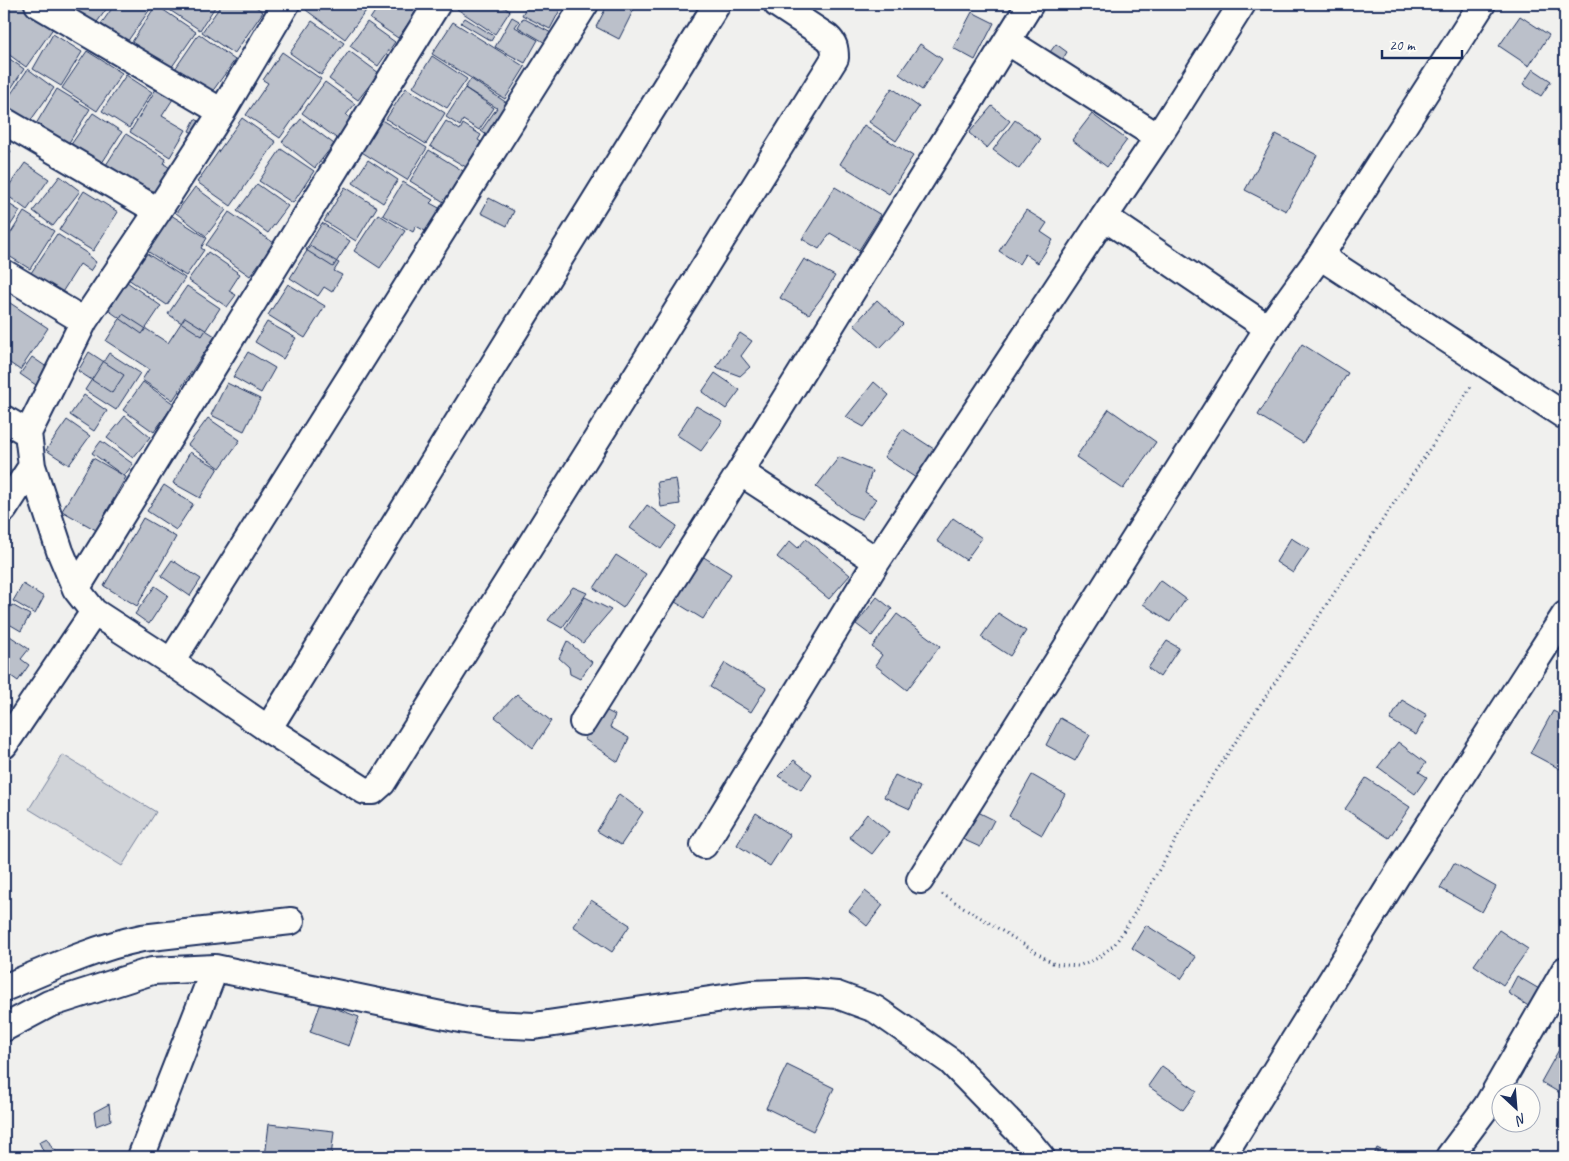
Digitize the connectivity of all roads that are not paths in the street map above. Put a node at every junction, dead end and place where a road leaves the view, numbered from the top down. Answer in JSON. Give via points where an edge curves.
{"nodes":[{"id":1,"x":38,"y":4,"type":"edge"},
{"id":2,"x":286,"y":4,"type":"edge"},
{"id":3,"x":438,"y":4,"type":"edge"},
{"id":4,"x":585,"y":4,"type":"edge"},
{"id":5,"x":717,"y":4,"type":"edge"},
{"id":6,"x":777,"y":4,"type":"edge"},
{"id":7,"x":1030,"y":4,"type":"edge"},
{"id":8,"x":1242,"y":4,"type":"edge"},
{"id":9,"x":1482,"y":4,"type":"edge"},
{"id":10,"x":1008,"y":40,"type":"junction"},
{"id":11,"x":222,"y":112,"type":"junction"},
{"id":12,"x":4,"y":121,"type":"edge"},
{"id":13,"x":1158,"y":137,"type":"junction"},
{"id":14,"x":158,"y":211,"type":"junction"},
{"id":15,"x":1104,"y":217,"type":"junction"},
{"id":16,"x":1320,"y":256,"type":"junction"},
{"id":17,"x":4,"y":273,"type":"edge"},
{"id":18,"x":84,"y":321,"type":"junction"},
{"id":19,"x":1268,"y":328,"type":"junction"},
{"id":20,"x":1565,"y":416,"type":"edge"},
{"id":21,"x":4,"y":419,"type":"edge"},
{"id":22,"x":28,"y":433,"type":"junction"},
{"id":23,"x":32,"y":466,"type":"junction"},
{"id":24,"x":740,"y":472,"type":"junction"},
{"id":25,"x":4,"y":509,"type":"edge"},
{"id":26,"x":877,"y":561,"type":"junction"},
{"id":27,"x":76,"y":589,"type":"junction"},
{"id":28,"x":94,"y":612,"type":"junction"},
{"id":29,"x":1565,"y":615,"type":"edge"},
{"id":30,"x":171,"y":662,"type":"junction"},
{"id":31,"x":583,"y":722,"type":"dead end"},
{"id":32,"x":268,"y":729,"type":"junction"},
{"id":33,"x":4,"y":745,"type":"edge"},
{"id":34,"x":704,"y":845,"type":"dead end"},
{"id":35,"x":920,"y":880,"type":"road end"},
{"id":36,"x":291,"y":921,"type":"dead end"},
{"id":37,"x":215,"y":968,"type":"junction"},
{"id":38,"x":1565,"y":970,"type":"edge"},
{"id":39,"x":4,"y":988,"type":"edge"},
{"id":40,"x":4,"y":1028,"type":"edge"},
{"id":41,"x":141,"y":1157,"type":"edge"},
{"id":42,"x":1041,"y":1157,"type":"edge"},
{"id":43,"x":1222,"y":1157,"type":"edge"},
{"id":44,"x":1449,"y":1157,"type":"edge"}],
"edges":[{"from":1,"to":11,"type":"street"},
{"from":2,"to":11,"type":"street"},
{"from":3,"to":27,"type":"street"},
{"from":4,"to":30,"type":"street"},
{"from":5,"to":32,"type":"street"},
{"from":6,"to":32,"type":"street","via":[[827,37],[835,49],[835,58],[382,783],[373,791],[365,791]]},
{"from":7,"to":10,"type":"street"},
{"from":8,"to":13,"type":"street"},
{"from":9,"to":16,"type":"street"},
{"from":10,"to":13,"type":"street"},
{"from":10,"to":24,"type":"street"},
{"from":11,"to":14,"type":"street"},
{"from":12,"to":14,"type":"street"},
{"from":13,"to":15,"type":"street"},
{"from":14,"to":18,"type":"street"},
{"from":15,"to":19,"type":"street"},
{"from":15,"to":26,"type":"street"},
{"from":16,"to":19,"type":"street"},
{"from":16,"to":20,"type":"street"},
{"from":17,"to":18,"type":"street"},
{"from":18,"to":22,"type":"street"},
{"from":19,"to":35,"type":"street"},
{"from":21,"to":22,"type":"street"},
{"from":22,"to":23,"type":"street"},
{"from":23,"to":25,"type":"street"},
{"from":23,"to":27,"type":"street"},
{"from":24,"to":26,"type":"street"},
{"from":24,"to":31,"type":"street"},
{"from":26,"to":34,"type":"street"},
{"from":27,"to":28,"type":"street"},
{"from":28,"to":30,"type":"street"},
{"from":28,"to":33,"type":"street"},
{"from":29,"to":43,"type":"street","via":[[1400,870]]},
{"from":30,"to":32,"type":"street"},
{"from":36,"to":39,"type":"street","via":[[121,942],[83,954]]},
{"from":37,"to":40,"type":"street","via":[[152,970],[49,1004]]},
{"from":37,"to":41,"type":"street"},
{"from":37,"to":42,"type":"street","via":[[466,1020],[534,1026],[752,994],[804,992],[837,995],[874,1009],[950,1061]]},
{"from":38,"to":44,"type":"street","via":[[1487,1106]]}]}
